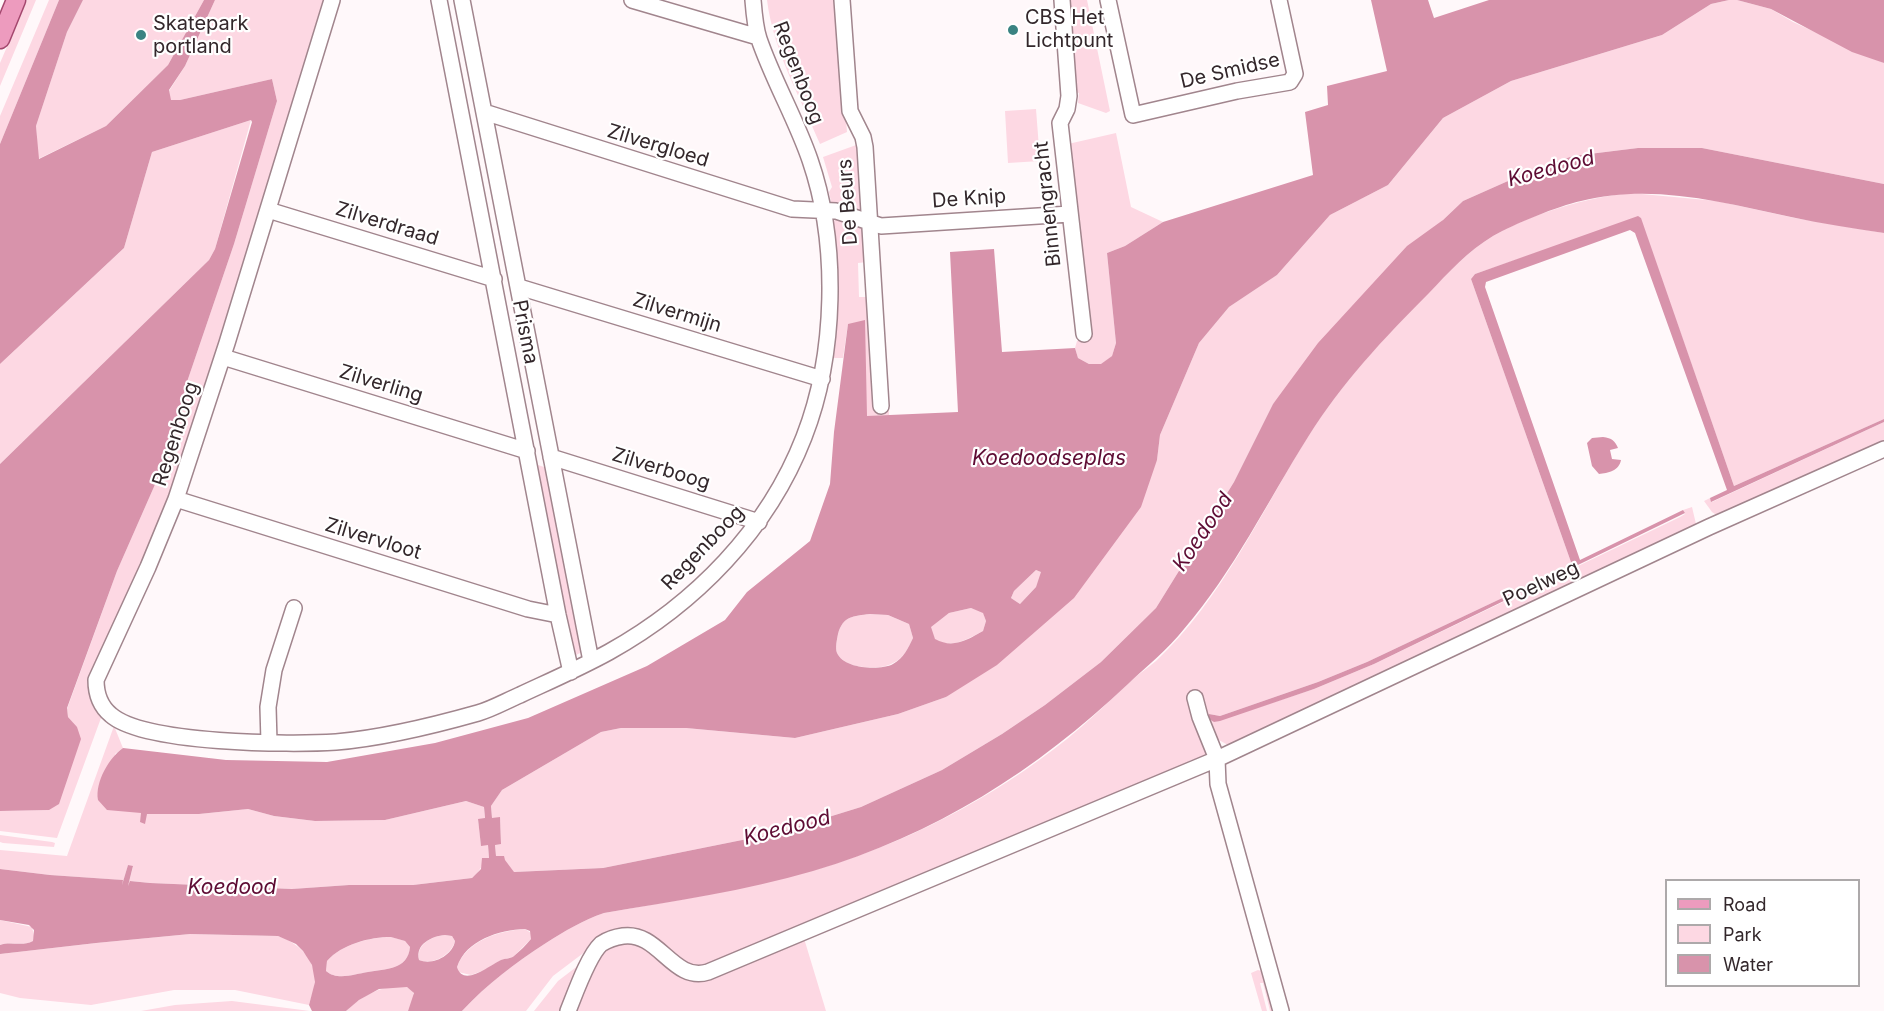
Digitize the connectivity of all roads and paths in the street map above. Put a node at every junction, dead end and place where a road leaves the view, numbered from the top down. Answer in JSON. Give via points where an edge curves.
{"nodes":[{"id":1,"x":16,"y":0,"type":"edge"},
{"id":2,"x":332,"y":0,"type":"edge"},
{"id":3,"x":439,"y":0,"type":"edge"},
{"id":4,"x":462,"y":0,"type":"edge"},
{"id":5,"x":632,"y":0,"type":"edge"},
{"id":6,"x":753,"y":0,"type":"edge"},
{"id":7,"x":842,"y":0,"type":"edge"},
{"id":8,"x":1062,"y":0,"type":"edge"},
{"id":9,"x":1108,"y":0,"type":"edge"},
{"id":10,"x":1279,"y":0,"type":"edge"},
{"id":11,"x":758,"y":37,"type":"junction"},
{"id":12,"x":0,"y":39,"type":"edge"},
{"id":13,"x":484,"y":112,"type":"junction"},
{"id":14,"x":268,"y":210,"type":"junction"},
{"id":15,"x":822,"y":210,"type":"junction"},
{"id":16,"x":1070,"y":214,"type":"junction"},
{"id":17,"x":871,"y":222,"type":"junction"},
{"id":18,"x":494,"y":279,"type":"junction"},
{"id":19,"x":519,"y":287,"type":"junction"},
{"id":20,"x":1084,"y":334,"type":"dead end"},
{"id":21,"x":223,"y":357,"type":"junction"},
{"id":22,"x":822,"y":379,"type":"junction"},
{"id":23,"x":881,"y":406,"type":"dead end"},
{"id":24,"x":1884,"y":449,"type":"edge"},
{"id":25,"x":527,"y":451,"type":"junction"},
{"id":26,"x":551,"y":457,"type":"junction"},
{"id":27,"x":176,"y":499,"type":"junction"},
{"id":28,"x":759,"y":522,"type":"junction"},
{"id":29,"x":294,"y":608,"type":"dead end"},
{"id":30,"x":558,"y":615,"type":"junction"},
{"id":31,"x":591,"y":661,"type":"junction"},
{"id":32,"x":571,"y":672,"type":"junction"},
{"id":33,"x":1195,"y":698,"type":"dead end"},
{"id":34,"x":269,"y":742,"type":"junction"},
{"id":35,"x":1217,"y":759,"type":"junction"},
{"id":36,"x":568,"y":1011,"type":"edge"},
{"id":37,"x":1281,"y":1011,"type":"edge"}],
"edges":[{"from":1,"to":12,"type":"main road"},
{"from":2,"to":14,"type":"street","name":"Regenboog"},
{"from":3,"to":18,"type":"street","name":"Prisma"},
{"from":4,"to":13,"type":"street","name":"Prisma"},
{"from":5,"to":11,"type":"street"},
{"from":6,"to":11,"type":"street","name":"Regenboog"},
{"from":7,"to":17,"type":"street","name":"De Beurs","via":[[850,111],[865,147]]},
{"from":8,"to":16,"type":"street","name":"Binnengracht","via":[[1070,96],[1060,123]]},
{"from":9,"to":10,"type":"street","name":"De Smidse","via":[[1133,116],[1290,82],[1295,74]]},
{"from":11,"to":15,"type":"street","name":"Regenboog","via":[[810,159]]},
{"from":13,"to":15,"type":"street","name":"Zilvergloed","via":[[792,209]]},
{"from":13,"to":19,"type":"street","name":"Prisma"},
{"from":14,"to":18,"type":"street","name":"Zilverdraad"},
{"from":14,"to":21,"type":"street","name":"Regenboog"},
{"from":15,"to":17,"type":"street","name":"Zilvergloed"},
{"from":15,"to":22,"type":"street","name":"Regenboog","via":[[830,323]]},
{"from":16,"to":17,"type":"street","name":"De Knip","via":[[881,226]]},
{"from":16,"to":20,"type":"street","name":"Binnengracht"},
{"from":17,"to":23,"type":"street","name":"De Beurs"},
{"from":18,"to":25,"type":"street","name":"Prisma"},
{"from":19,"to":22,"type":"street","name":"Zilvermijn"},
{"from":19,"to":26,"type":"street","name":"Prisma"},
{"from":21,"to":25,"type":"street","name":"Zilverling"},
{"from":21,"to":27,"type":"street","name":"Regenboog"},
{"from":22,"to":28,"type":"street","name":"Regenboog","via":[[795,459]]},
{"from":24,"to":35,"type":"street","name":"Poelweg"},
{"from":25,"to":30,"type":"street","name":"Prisma"},
{"from":26,"to":28,"type":"street","name":"Zilverboog"},
{"from":26,"to":31,"type":"street","name":"Prisma"},
{"from":27,"to":30,"type":"street","name":"Zilvervloot"},
{"from":27,"to":34,"type":"street","name":"Regenboog","via":[[99,672],[96,689],[100,701],[114,718],[140,728],[174,736]]},
{"from":28,"to":31,"type":"street","name":"Regenboog","via":[[726,561],[678,605]]},
{"from":29,"to":34,"type":"street","via":[[274,670],[268,706]]},
{"from":30,"to":32,"type":"street","name":"Prisma"},
{"from":31,"to":32,"type":"street","name":"Regenboog"},
{"from":32,"to":34,"type":"street","name":"Regenboog","via":[[482,712],[385,735],[336,742]]},
{"from":33,"to":35,"type":"street"},
{"from":35,"to":36,"type":"street","name":"Poelweg","via":[[700,975],[684,970],[640,937],[606,941],[584,972]]},
{"from":35,"to":37,"type":"street","via":[[1218,784]]}]}
